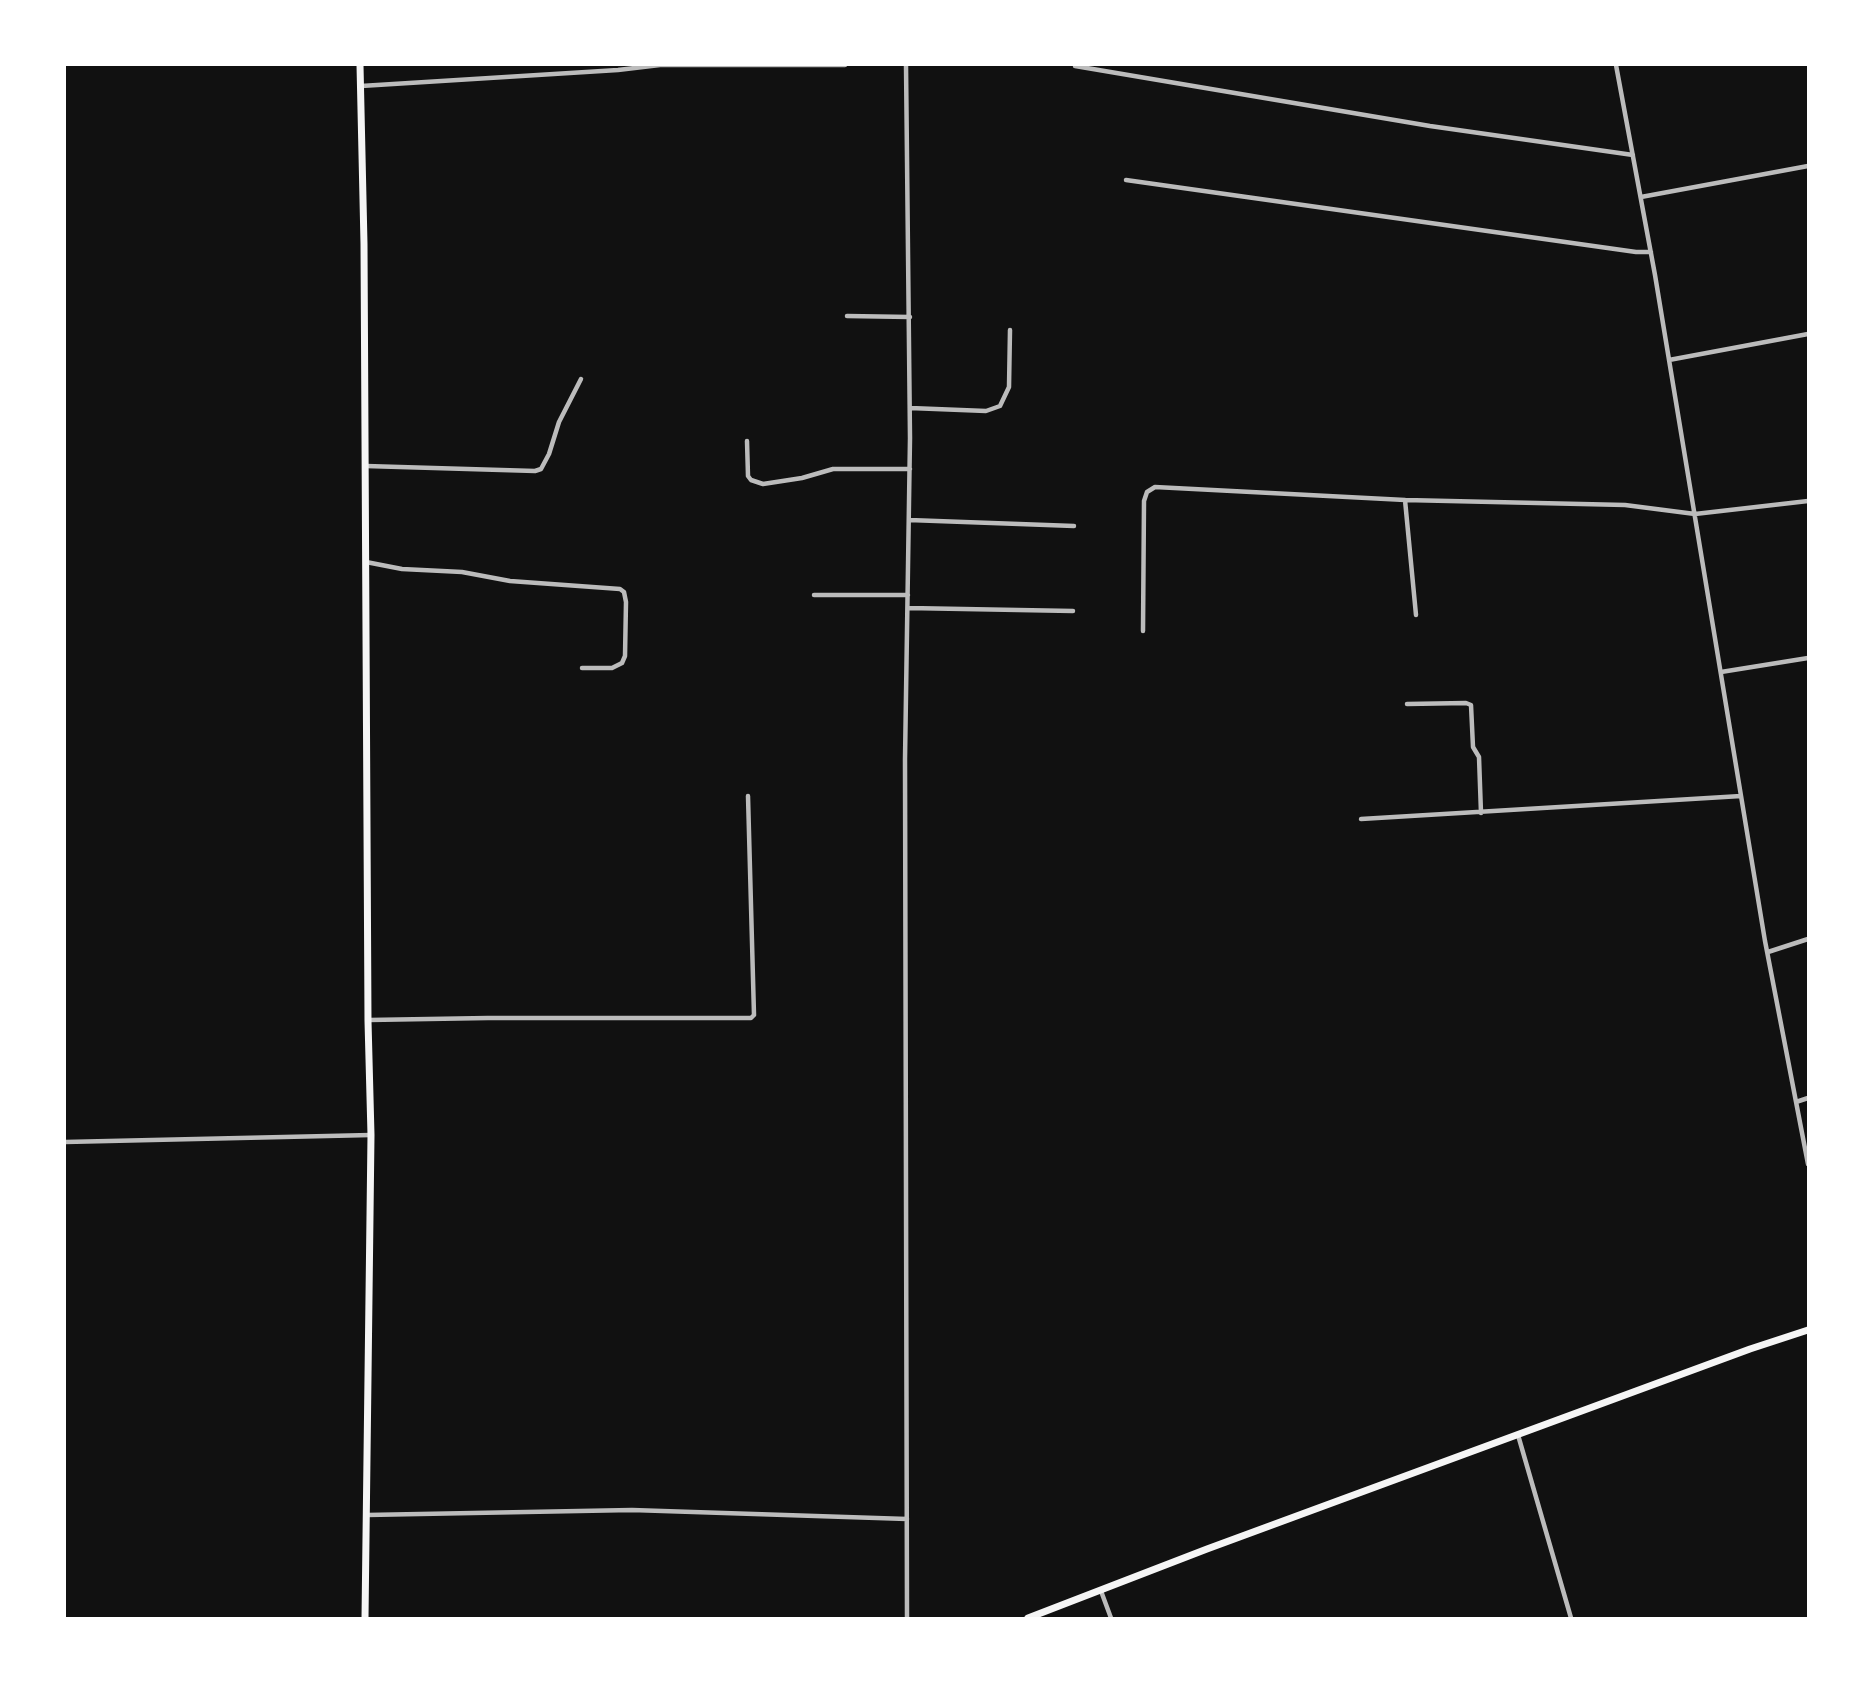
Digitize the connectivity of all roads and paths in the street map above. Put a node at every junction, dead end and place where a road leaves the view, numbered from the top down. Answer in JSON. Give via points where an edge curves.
{"nodes":[{"id":1,"x":360,"y":65,"type":"edge"},
{"id":2,"x":845,"y":65,"type":"edge"},
{"id":3,"x":906,"y":65,"type":"edge"},
{"id":4,"x":1616,"y":65,"type":"edge"},
{"id":5,"x":1075,"y":66,"type":"edge"},
{"id":6,"x":360,"y":86,"type":"junction"},
{"id":7,"x":1633,"y":155,"type":"junction"},
{"id":8,"x":1808,"y":166,"type":"edge"},
{"id":9,"x":1126,"y":180,"type":"dead end"},
{"id":10,"x":1641,"y":197,"type":"junction"},
{"id":11,"x":1651,"y":251,"type":"junction"},
{"id":12,"x":847,"y":316,"type":"dead end"},
{"id":13,"x":910,"y":317,"type":"junction"},
{"id":14,"x":1010,"y":330,"type":"dead end"},
{"id":15,"x":1808,"y":334,"type":"edge"},
{"id":16,"x":1669,"y":360,"type":"junction"},
{"id":17,"x":581,"y":379,"type":"dead end"},
{"id":18,"x":910,"y":408,"type":"junction"},
{"id":19,"x":747,"y":441,"type":"dead end"},
{"id":20,"x":365,"y":466,"type":"junction"},
{"id":21,"x":910,"y":469,"type":"junction"},
{"id":22,"x":1405,"y":500,"type":"junction"},
{"id":23,"x":1808,"y":501,"type":"edge"},
{"id":24,"x":1695,"y":514,"type":"junction"},
{"id":25,"x":909,"y":520,"type":"junction"},
{"id":26,"x":1074,"y":526,"type":"dead end"},
{"id":27,"x":365,"y":562,"type":"junction"},
{"id":28,"x":814,"y":595,"type":"dead end"},
{"id":29,"x":908,"y":595,"type":"junction"},
{"id":30,"x":908,"y":608,"type":"junction"},
{"id":31,"x":1073,"y":611,"type":"dead end"},
{"id":32,"x":1416,"y":615,"type":"dead end"},
{"id":33,"x":1143,"y":631,"type":"dead end"},
{"id":34,"x":1808,"y":658,"type":"edge"},
{"id":35,"x":582,"y":668,"type":"dead end"},
{"id":36,"x":1721,"y":672,"type":"junction"},
{"id":37,"x":1407,"y":704,"type":"dead end"},
{"id":38,"x":748,"y":796,"type":"dead end"},
{"id":39,"x":1741,"y":796,"type":"junction"},
{"id":40,"x":1481,"y":813,"type":"junction"},
{"id":41,"x":1361,"y":819,"type":"dead end"},
{"id":42,"x":1808,"y":939,"type":"edge"},
{"id":43,"x":1768,"y":952,"type":"junction"},
{"id":44,"x":368,"y":1020,"type":"junction"},
{"id":45,"x":1808,"y":1098,"type":"edge"},
{"id":46,"x":1796,"y":1102,"type":"junction"},
{"id":47,"x":371,"y":1135,"type":"junction"},
{"id":48,"x":65,"y":1142,"type":"edge"},
{"id":49,"x":1808,"y":1164,"type":"edge"},
{"id":50,"x":1808,"y":1331,"type":"edge"},
{"id":51,"x":1518,"y":1435,"type":"junction"},
{"id":52,"x":367,"y":1515,"type":"junction"},
{"id":53,"x":907,"y":1519,"type":"junction"},
{"id":54,"x":1101,"y":1591,"type":"junction"},
{"id":55,"x":365,"y":1618,"type":"edge"},
{"id":56,"x":907,"y":1618,"type":"edge"},
{"id":57,"x":1028,"y":1618,"type":"edge"},
{"id":58,"x":1111,"y":1618,"type":"edge"},
{"id":59,"x":1571,"y":1618,"type":"edge"}],
"edges":[{"from":1,"to":6,"type":"main road"},
{"from":2,"to":6,"type":"street","via":[[660,65]]},
{"from":3,"to":13,"type":"street"},
{"from":4,"to":7,"type":"street"},
{"from":5,"to":7,"type":"street"},
{"from":6,"to":20,"type":"main road"},
{"from":7,"to":10,"type":"street"},
{"from":8,"to":10,"type":"street"},
{"from":9,"to":11,"type":"street"},
{"from":10,"to":11,"type":"street"},
{"from":11,"to":16,"type":"street"},
{"from":12,"to":13,"type":"street"},
{"from":13,"to":18,"type":"street"},
{"from":14,"to":18,"type":"street","via":[[1009,387],[1000,406],[986,411]]},
{"from":15,"to":16,"type":"street"},
{"from":16,"to":24,"type":"street"},
{"from":17,"to":20,"type":"street","via":[[541,470]]},
{"from":18,"to":21,"type":"street"},
{"from":19,"to":21,"type":"street","via":[[748,476],[763,484],[833,469]]},
{"from":20,"to":27,"type":"main road"},
{"from":21,"to":25,"type":"street"},
{"from":22,"to":24,"type":"street","via":[[1625,505]]},
{"from":22,"to":32,"type":"street"},
{"from":22,"to":33,"type":"street","via":[[1150,488],[1144,502]]},
{"from":23,"to":24,"type":"street"},
{"from":24,"to":36,"type":"street"},
{"from":25,"to":26,"type":"street"},
{"from":25,"to":29,"type":"street"},
{"from":27,"to":35,"type":"street","via":[[510,581],[620,589],[626,602],[622,663],[612,668]]},
{"from":27,"to":44,"type":"main road"},
{"from":28,"to":29,"type":"street"},
{"from":29,"to":30,"type":"street"},
{"from":30,"to":31,"type":"street"},
{"from":30,"to":53,"type":"street"},
{"from":34,"to":36,"type":"street"},
{"from":36,"to":39,"type":"street"},
{"from":37,"to":40,"type":"street","via":[[1471,705]]},
{"from":38,"to":44,"type":"street","via":[[751,1018]]},
{"from":39,"to":40,"type":"street"},
{"from":39,"to":43,"type":"street"},
{"from":40,"to":41,"type":"street"},
{"from":42,"to":43,"type":"street"},
{"from":43,"to":46,"type":"street"},
{"from":44,"to":47,"type":"main road"},
{"from":45,"to":46,"type":"street"},
{"from":46,"to":49,"type":"street"},
{"from":47,"to":48,"type":"street"},
{"from":47,"to":52,"type":"main road"},
{"from":50,"to":51,"type":"main road"},
{"from":51,"to":54,"type":"main road"},
{"from":51,"to":59,"type":"street"},
{"from":52,"to":53,"type":"street","via":[[632,1510]]},
{"from":52,"to":55,"type":"main road"},
{"from":53,"to":56,"type":"street"},
{"from":54,"to":57,"type":"main road"},
{"from":54,"to":58,"type":"street"}]}
